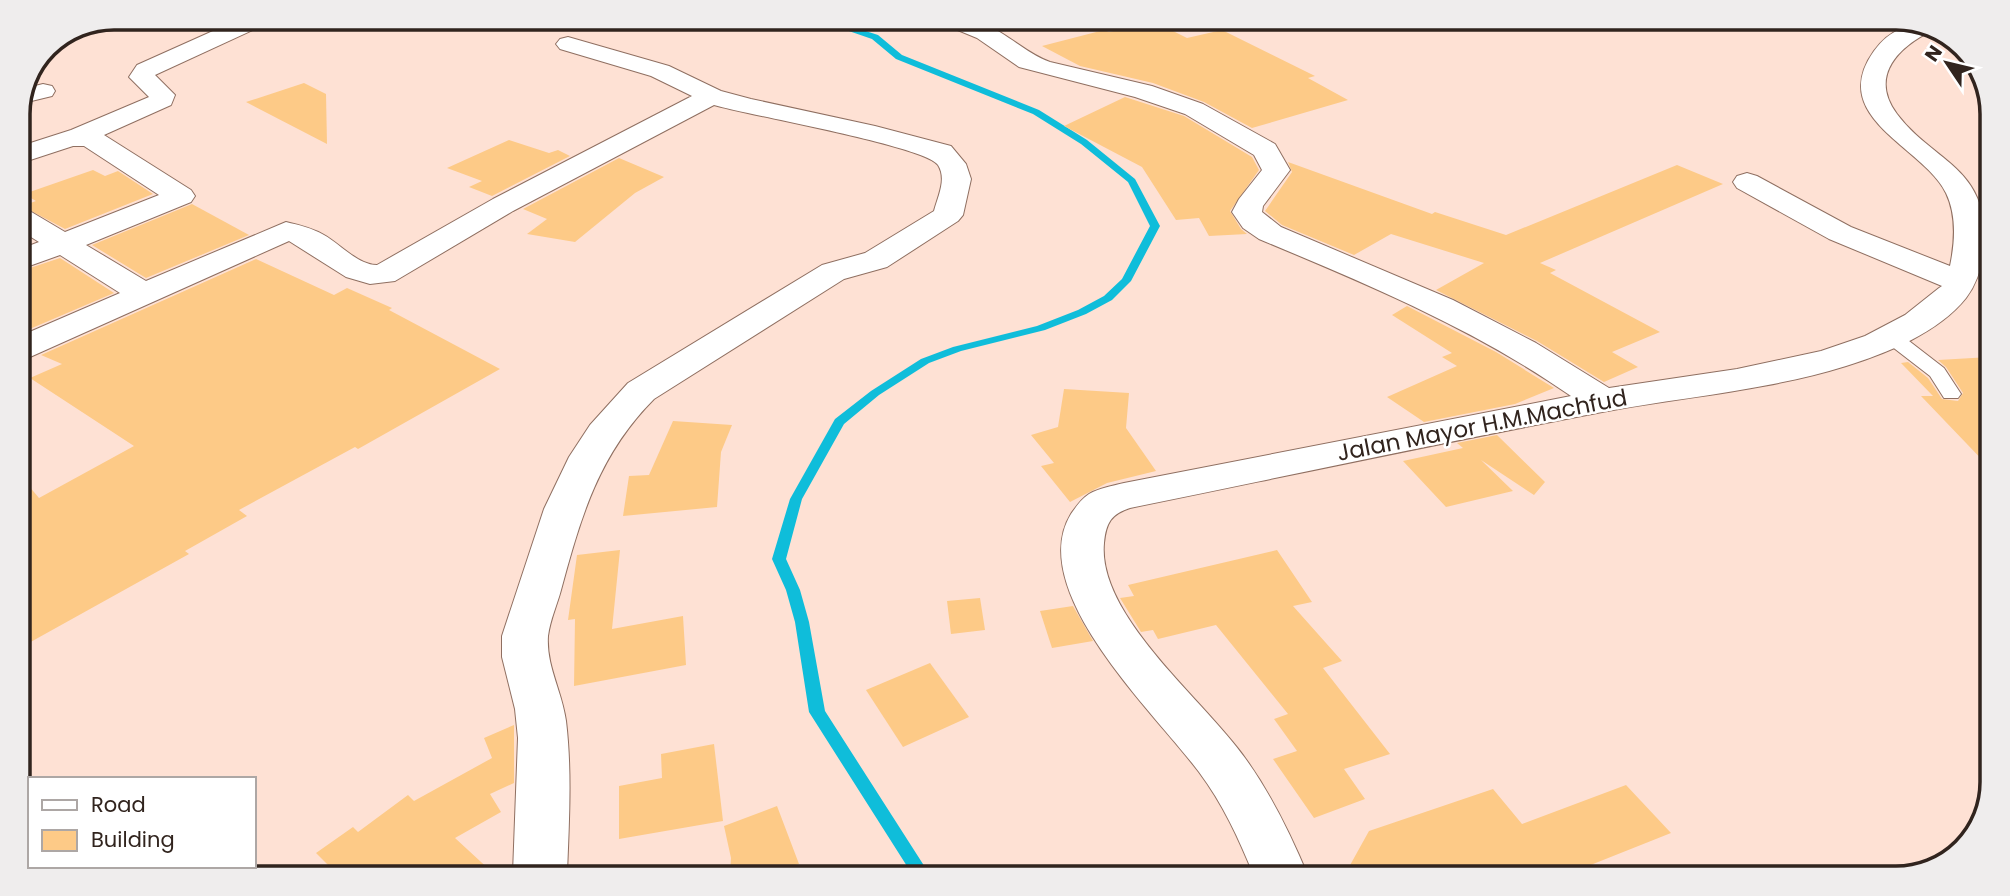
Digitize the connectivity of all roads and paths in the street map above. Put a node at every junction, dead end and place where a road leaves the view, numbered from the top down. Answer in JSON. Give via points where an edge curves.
{"nodes":[{"id":1,"x":234,"y":30,"type":"edge"},
{"id":2,"x":978,"y":30,"type":"edge"},
{"id":3,"x":1914,"y":31,"type":"edge"},
{"id":4,"x":568,"y":44,"type":"dead end"},
{"id":5,"x":712,"y":96,"type":"junction"},
{"id":6,"x":79,"y":136,"type":"junction"},
{"id":7,"x":30,"y":152,"type":"edge"},
{"id":8,"x":1747,"y":182,"type":"dead end"},
{"id":9,"x":30,"y":223,"type":"edge"},
{"id":10,"x":64,"y":244,"type":"junction"},
{"id":11,"x":30,"y":257,"type":"edge"},
{"id":12,"x":1961,"y":282,"type":"junction"},
{"id":13,"x":143,"y":293,"type":"junction"},
{"id":14,"x":1893,"y":338,"type":"junction"},
{"id":15,"x":30,"y":345,"type":"edge"},
{"id":16,"x":1951,"y":394,"type":"dead end"},
{"id":17,"x":1601,"y":400,"type":"junction"},
{"id":18,"x":540,"y":866,"type":"edge"},
{"id":19,"x":1277,"y":866,"type":"edge"}],
"edges":[{"from":1,"to":6,"type":"street","via":[[146,70],[141,77],[162,100]]},
{"from":2,"to":17,"type":"street","via":[[1027,62],[1156,95],[1216,120],[1265,150],[1276,170],[1249,205],[1247,212],[1254,222],[1499,336]]},
{"from":3,"to":12,"type":"street","via":[[1880,57],[1874,80],[1877,102],[1889,122],[1945,169],[1958,188],[1967,209],[1970,236]]},
{"from":4,"to":5,"type":"street","via":[[660,71]]},
{"from":5,"to":13,"type":"street","via":[[503,205],[384,274],[359,271],[298,233],[286,231]]},
{"from":5,"to":18,"type":"street","via":[[941,152],[957,179],[953,198],[948,215],[923,233],[876,260],[833,272],[640,391],[599,435],[557,524],[524,638],[544,756]]},
{"from":6,"to":7,"type":"street"},
{"from":6,"to":10,"type":"street","via":[[90,138],[181,196]]},
{"from":8,"to":12,"type":"street","via":[[1840,233]]},
{"from":9,"to":10,"type":"street"},
{"from":10,"to":11,"type":"street"},
{"from":10,"to":13,"type":"street"},
{"from":12,"to":14,"type":"street","name":"Jalan Mayor H.M.Machfud"},
{"from":13,"to":15,"type":"street"},
{"from":14,"to":16,"type":"lane","via":[[1937,372]]},
{"from":14,"to":17,"type":"street","name":"Jalan Mayor H.M.Machfud","via":[[1822,362]]},
{"from":17,"to":19,"type":"street","name":"Jalan Mayor H.M.Machfud","via":[[1124,496],[1102,504],[1088,519],[1079,545],[1085,573],[1112,632],[1219,759]]}]}
